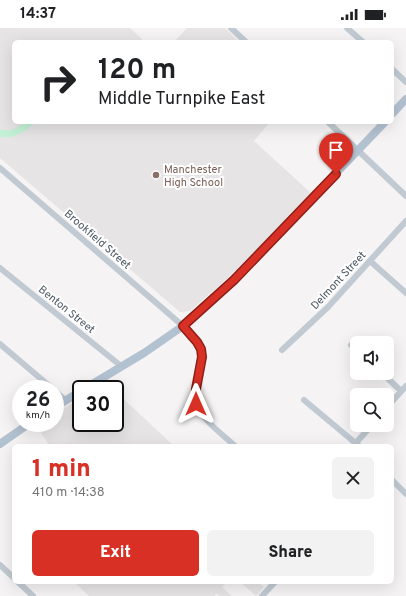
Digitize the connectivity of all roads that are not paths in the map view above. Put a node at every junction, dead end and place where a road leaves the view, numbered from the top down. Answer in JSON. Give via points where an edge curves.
{"nodes":[{"id":1,"x":231,"y":28,"type":"edge"},
{"id":2,"x":347,"y":28,"type":"edge"},
{"id":3,"x":244,"y":40,"type":"edge"},
{"id":4,"x":361,"y":40,"type":"edge"},
{"id":5,"x":394,"y":71,"type":"edge"},
{"id":6,"x":406,"y":82,"type":"edge"},
{"id":7,"x":406,"y":99,"type":"edge"},
{"id":8,"x":394,"y":112,"type":"edge"},
{"id":9,"x":330,"y":124,"type":"edge"},
{"id":10,"x":383,"y":124,"type":"edge"},
{"id":11,"x":358,"y":152,"type":"junction"},
{"id":12,"x":0,"y":168,"type":"edge"},
{"id":13,"x":406,"y":196,"type":"edge"},
{"id":14,"x":406,"y":221,"type":"edge"},
{"id":15,"x":370,"y":261,"type":"junction"},
{"id":16,"x":0,"y":268,"type":"edge"},
{"id":17,"x":406,"y":293,"type":"edge"},
{"id":18,"x":183,"y":326,"type":"junction"},
{"id":19,"x":0,"y":344,"type":"edge"},
{"id":20,"x":282,"y":350,"type":"dead end"},
{"id":21,"x":122,"y":366,"type":"junction"},
{"id":22,"x":42,"y":380,"type":"edge"},
{"id":23,"x":99,"y":380,"type":"edge"},
{"id":24,"x":389,"y":380,"type":"edge"},
{"id":25,"x":406,"y":386,"type":"edge"},
{"id":26,"x":401,"y":391,"type":"junction"},
{"id":27,"x":72,"y":396,"type":"edge"},
{"id":28,"x":394,"y":399,"type":"edge"},
{"id":29,"x":65,"y":400,"type":"edge"},
{"id":30,"x":304,"y":400,"type":"dead end"},
{"id":31,"x":17,"y":432,"type":"edge"},
{"id":32,"x":366,"y":432,"type":"edge"},
{"id":33,"x":0,"y":444,"type":"edge"},
{"id":34,"x":233,"y":444,"type":"edge"},
{"id":35,"x":355,"y":444,"type":"edge"},
{"id":36,"x":357,"y":444,"type":"edge"},
{"id":37,"x":394,"y":482,"type":"edge"},
{"id":38,"x":406,"y":494,"type":"edge"},
{"id":39,"x":0,"y":564,"type":"edge"},
{"id":40,"x":12,"y":576,"type":"edge"},
{"id":41,"x":20,"y":584,"type":"edge"},
{"id":42,"x":273,"y":584,"type":"edge"},
{"id":43,"x":33,"y":596,"type":"edge"},
{"id":44,"x":262,"y":596,"type":"edge"}],
"edges":[{"from":1,"to":3,"type":"street"},
{"from":2,"to":4,"type":"street"},
{"from":5,"to":6,"type":"street"},
{"from":7,"to":8,"type":"main road"},
{"from":9,"to":11,"type":"street"},
{"from":10,"to":11,"type":"main road"},
{"from":11,"to":13,"type":"street"},
{"from":11,"to":18,"type":"main road","via":[[234,280]]},
{"from":12,"to":18,"type":"street","name":"Brookfield Street"},
{"from":14,"to":15,"type":"street","name":"Delmont Street"},
{"from":15,"to":17,"type":"street"},
{"from":15,"to":20,"type":"street","name":"Delmont Street"},
{"from":16,"to":21,"type":"street","name":"Benton Street"},
{"from":18,"to":21,"type":"main road"},
{"from":18,"to":34,"type":"street","name":"Brookfield Street","via":[[201,349],[196,404],[207,420]]},
{"from":19,"to":22,"type":"street"},
{"from":21,"to":23,"type":"main road"},
{"from":24,"to":26,"type":"street"},
{"from":25,"to":26,"type":"street"},
{"from":26,"to":28,"type":"street"},
{"from":27,"to":29,"type":"main road"},
{"from":30,"to":35,"type":"street"},
{"from":31,"to":33,"type":"main road"},
{"from":32,"to":36,"type":"street"},
{"from":37,"to":38,"type":"street"},
{"from":39,"to":40,"type":"street"},
{"from":41,"to":43,"type":"street"},
{"from":42,"to":44,"type":"street"}]}
